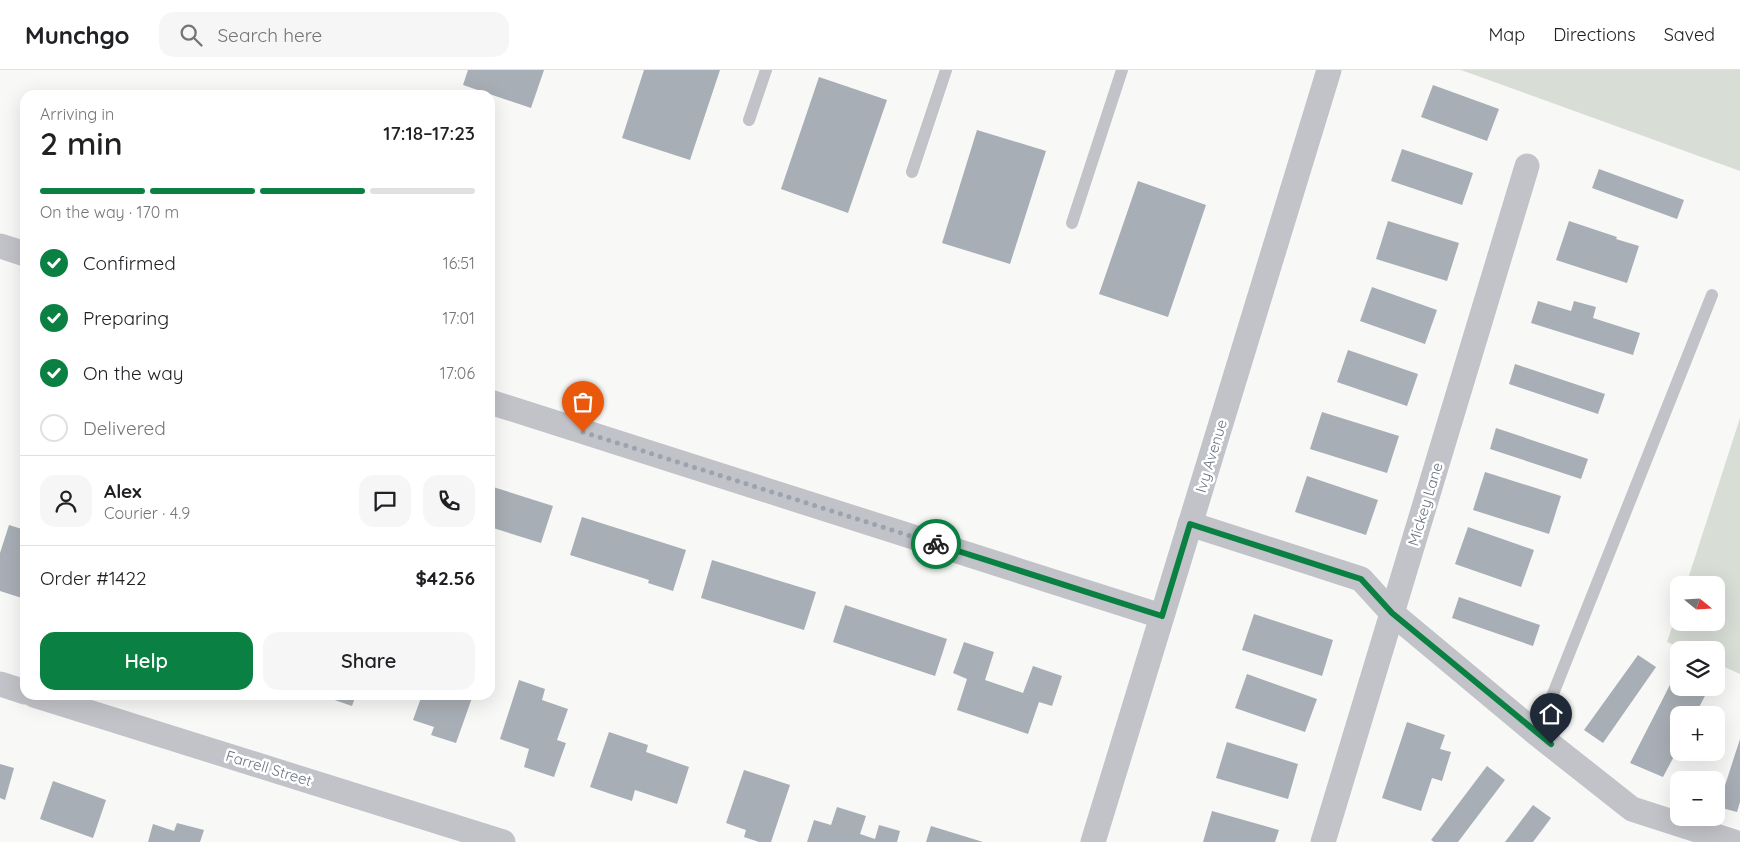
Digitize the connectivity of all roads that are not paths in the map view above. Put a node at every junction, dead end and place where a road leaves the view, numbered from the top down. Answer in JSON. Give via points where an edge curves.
{"nodes":[{"id":1,"x":766,"y":70,"type":"edge"},
{"id":2,"x":946,"y":70,"type":"edge"},
{"id":3,"x":1122,"y":70,"type":"edge"},
{"id":4,"x":1329,"y":70,"type":"edge"},
{"id":5,"x":749,"y":120,"type":"dead end"},
{"id":6,"x":1527,"y":166,"type":"dead end"},
{"id":7,"x":912,"y":172,"type":"dead end"},
{"id":8,"x":1072,"y":223,"type":"dead end"},
{"id":9,"x":0,"y":246,"type":"edge"},
{"id":10,"x":20,"y":252,"type":"edge"},
{"id":11,"x":1712,"y":294,"type":"dead end"},
{"id":12,"x":495,"y":404,"type":"edge"},
{"id":13,"x":1190,"y":524,"type":"junction"},
{"id":14,"x":1392,"y":613,"type":"junction"},
{"id":15,"x":1162,"y":616,"type":"junction"},
{"id":16,"x":0,"y":684,"type":"edge"},
{"id":17,"x":20,"y":690,"type":"edge"},
{"id":18,"x":50,"y":700,"type":"edge"},
{"id":19,"x":1537,"y":734,"type":"junction"},
{"id":20,"x":503,"y":842,"type":"edge"},
{"id":21,"x":1093,"y":842,"type":"edge"},
{"id":22,"x":1323,"y":842,"type":"edge"},
{"id":23,"x":1734,"y":842,"type":"edge"}],
"edges":[{"from":1,"to":5,"type":"lane"},
{"from":2,"to":7,"type":"lane"},
{"from":3,"to":8,"type":"lane"},
{"from":4,"to":13,"type":"street","name":"Ivy Avenue"},
{"from":6,"to":14,"type":"street","name":"Mickey Lane"},
{"from":9,"to":10,"type":"street"},
{"from":11,"to":19,"type":"lane"},
{"from":12,"to":15,"type":"street"},
{"from":13,"to":14,"type":"street","via":[[1361,579]]},
{"from":13,"to":15,"type":"street","name":"Ivy Avenue"},
{"from":14,"to":19,"type":"street"},
{"from":14,"to":22,"type":"street","name":"Mickey Lane"},
{"from":15,"to":21,"type":"street","name":"Ivy Avenue"},
{"from":16,"to":17,"type":"street"},
{"from":18,"to":20,"type":"street","name":"Farrell Street"},
{"from":19,"to":23,"type":"street","via":[[1632,808]]}]}
